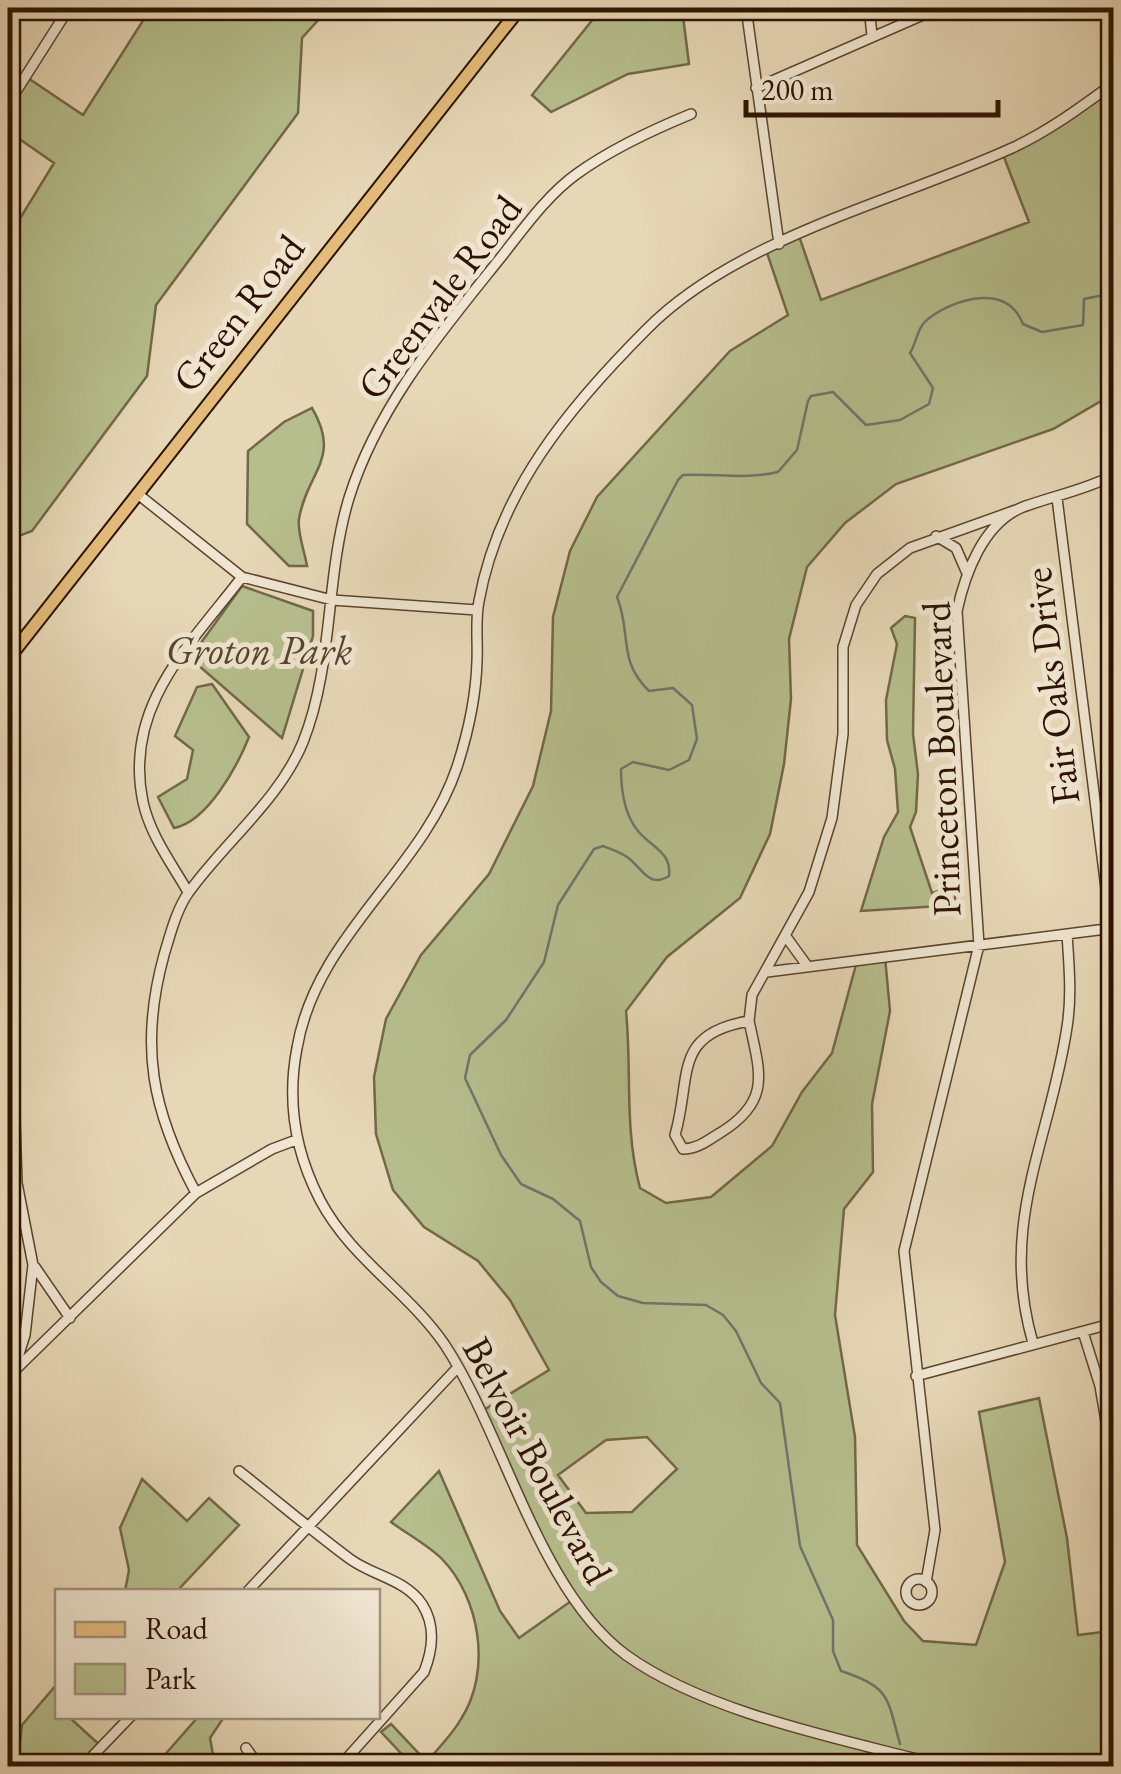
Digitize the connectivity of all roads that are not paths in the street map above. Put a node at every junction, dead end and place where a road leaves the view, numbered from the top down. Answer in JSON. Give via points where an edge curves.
{"nodes":[{"id":1,"x":69,"y":8,"type":"edge"},
{"id":2,"x":520,"y":8,"type":"edge"},
{"id":3,"x":746,"y":8,"type":"edge"},
{"id":4,"x":869,"y":8,"type":"edge"},
{"id":5,"x":940,"y":8,"type":"edge"},
{"id":6,"x":872,"y":35,"type":"junction"},
{"id":7,"x":1114,"y":83,"type":"edge"},
{"id":8,"x":756,"y":88,"type":"junction"},
{"id":9,"x":8,"y":104,"type":"edge"},
{"id":10,"x":691,"y":114,"type":"dead end"},
{"id":11,"x":779,"y":244,"type":"junction"},
{"id":12,"x":1114,"y":475,"type":"edge"},
{"id":13,"x":139,"y":495,"type":"junction"},
{"id":14,"x":1056,"y":498,"type":"junction"},
{"id":15,"x":1018,"y":509,"type":"junction"},
{"id":16,"x":936,"y":536,"type":"junction"},
{"id":17,"x":966,"y":572,"type":"junction"},
{"id":18,"x":242,"y":578,"type":"junction"},
{"id":19,"x":332,"y":600,"type":"junction"},
{"id":20,"x":477,"y":610,"type":"junction"},
{"id":21,"x":8,"y":659,"type":"edge"},
{"id":22,"x":188,"y":892,"type":"junction"},
{"id":23,"x":8,"y":898,"type":"edge"},
{"id":24,"x":1112,"y":928,"type":"edge"},
{"id":25,"x":1067,"y":934,"type":"junction"},
{"id":26,"x":787,"y":938,"type":"junction"},
{"id":27,"x":979,"y":945,"type":"junction"},
{"id":28,"x":808,"y":966,"type":"junction"},
{"id":29,"x":767,"y":972,"type":"junction"},
{"id":30,"x":749,"y":1021,"type":"junction"},
{"id":31,"x":296,"y":1140,"type":"junction"},
{"id":32,"x":196,"y":1193,"type":"junction"},
{"id":33,"x":33,"y":1264,"type":"junction"},
{"id":34,"x":70,"y":1318,"type":"junction"},
{"id":35,"x":1114,"y":1322,"type":"edge"},
{"id":36,"x":1083,"y":1332,"type":"junction"},
{"id":37,"x":1033,"y":1343,"type":"junction"},
{"id":38,"x":458,"y":1367,"type":"junction"},
{"id":39,"x":11,"y":1374,"type":"edge"},
{"id":40,"x":916,"y":1376,"type":"junction"},
{"id":41,"x":8,"y":1424,"type":"edge"},
{"id":42,"x":8,"y":1447,"type":"edge"},
{"id":43,"x":1114,"y":1468,"type":"edge"},
{"id":44,"x":238,"y":1471,"type":"dead end"},
{"id":45,"x":310,"y":1526,"type":"junction"},
{"id":46,"x":926,"y":1582,"type":"dead end"},
{"id":47,"x":249,"y":1589,"type":"edge"},
{"id":48,"x":380,"y":1715,"type":"edge"},
{"id":49,"x":128,"y":1719,"type":"edge"},
{"id":50,"x":377,"y":1719,"type":"edge"},
{"id":51,"x":246,"y":1748,"type":"dead end"},
{"id":52,"x":86,"y":1766,"type":"edge"},
{"id":53,"x":259,"y":1766,"type":"edge"},
{"id":54,"x":340,"y":1766,"type":"edge"},
{"id":55,"x":944,"y":1766,"type":"edge"}],
"edges":[{"from":1,"to":9,"type":"street"},
{"from":2,"to":13,"type":"main road","name":"Green Road"},
{"from":3,"to":8,"type":"street"},
{"from":4,"to":6,"type":"street"},
{"from":5,"to":6,"type":"street"},
{"from":6,"to":8,"type":"street"},
{"from":7,"to":11,"type":"street","name":"Belvoir Boulevard","via":[[1016,146]]},
{"from":8,"to":11,"type":"street"},
{"from":10,"to":19,"type":"street","name":"Greenvale Road","via":[[575,175],[415,366],[381,421],[350,498]]},
{"from":11,"to":20,"type":"street","name":"Belvoir Boulevard","via":[[723,269],[649,326],[543,448],[501,520]]},
{"from":12,"to":14,"type":"street","name":"Princeton Boulevard"},
{"from":13,"to":18,"type":"street"},
{"from":13,"to":21,"type":"main road","name":"Green Road"},
{"from":14,"to":15,"type":"street","name":"Princeton Boulevard"},
{"from":14,"to":24,"type":"street","name":"Fair Oaks Drive"},
{"from":15,"to":16,"type":"street"},
{"from":15,"to":17,"type":"street","name":"Princeton Boulevard"},
{"from":16,"to":17,"type":"street","name":"Princeton Boulevard","via":[[956,548]]},
{"from":16,"to":26,"type":"street","via":[[877,574],[847,626],[832,818]]},
{"from":17,"to":27,"type":"street","name":"Princeton Boulevard","via":[[957,611]]},
{"from":18,"to":19,"type":"street"},
{"from":18,"to":22,"type":"street","via":[[157,687],[145,724],[143,802]]},
{"from":19,"to":20,"type":"street"},
{"from":19,"to":22,"type":"street","name":"Greenvale Road","via":[[316,707],[300,748]]},
{"from":20,"to":31,"type":"street","name":"Belvoir Boulevard","via":[[469,730],[451,784],[418,842],[341,942],[304,1016],[293,1082]]},
{"from":22,"to":32,"type":"street","name":"Greenvale Road","via":[[150,1018],[160,1115]]},
{"from":23,"to":33,"type":"street","via":[[17,1183]]},
{"from":24,"to":25,"type":"street"},
{"from":25,"to":27,"type":"street"},
{"from":25,"to":37,"type":"street","via":[[1068,1028],[1022,1215],[1021,1280]]},
{"from":26,"to":28,"type":"street"},
{"from":26,"to":29,"type":"street"},
{"from":27,"to":28,"type":"street"},
{"from":27,"to":40,"type":"street","name":"Princeton Boulevard","via":[[904,1251]]},
{"from":28,"to":29,"type":"street"},
{"from":29,"to":30,"type":"street","via":[[752,995]]},
{"from":30,"to":30,"type":"street","via":[[716,1028],[691,1053],[674,1134],[683,1149],[738,1122],[755,1100],[759,1068]]},
{"from":31,"to":32,"type":"street"},
{"from":31,"to":38,"type":"street","name":"Belvoir Boulevard","via":[[339,1231],[441,1339]]},
{"from":32,"to":34,"type":"street"},
{"from":33,"to":34,"type":"street"},
{"from":33,"to":39,"type":"street","via":[[28,1320]]},
{"from":34,"to":39,"type":"street"},
{"from":35,"to":36,"type":"street"},
{"from":36,"to":37,"type":"street"},
{"from":36,"to":43,"type":"street"},
{"from":37,"to":40,"type":"street"},
{"from":38,"to":45,"type":"street"},
{"from":38,"to":55,"type":"street","name":"Belvoir Boulevard","via":[[559,1576],[590,1622],[621,1651],[689,1691]]},
{"from":40,"to":46,"type":"street","name":"Princeton Boulevard","via":[[935,1530]]},
{"from":41,"to":42,"type":"street","via":[[14,1435]]},
{"from":44,"to":45,"type":"street"},
{"from":45,"to":47,"type":"street"},
{"from":45,"to":48,"type":"street","via":[[362,1567],[410,1590],[432,1628],[424,1672]]},
{"from":49,"to":52,"type":"street"},
{"from":50,"to":54,"type":"street"},
{"from":51,"to":53,"type":"street"}]}
